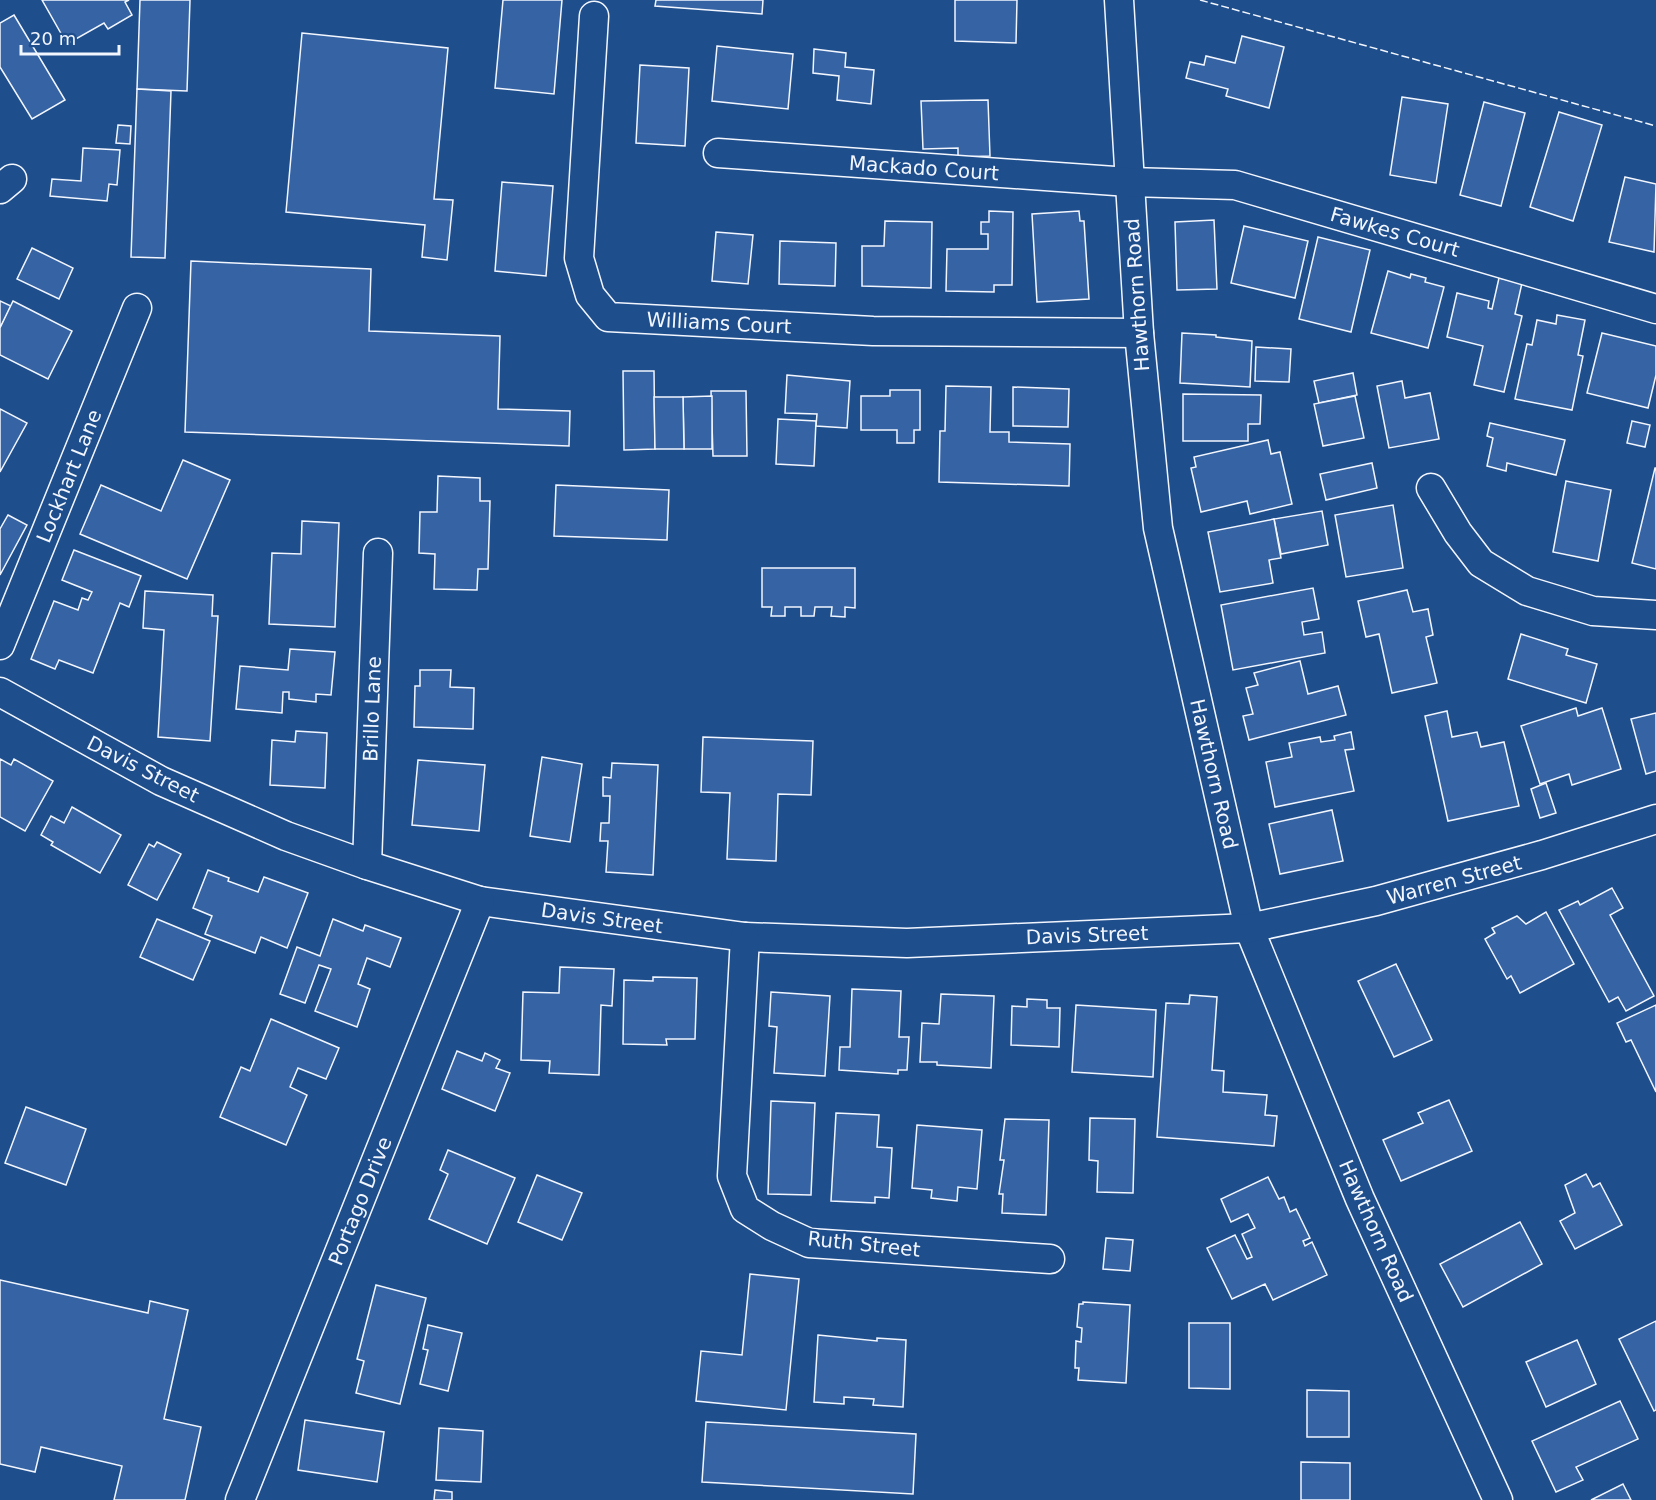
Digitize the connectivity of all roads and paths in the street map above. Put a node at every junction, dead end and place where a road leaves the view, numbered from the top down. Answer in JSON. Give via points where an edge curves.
{"nodes":[{"id":1,"x":1119,"y":0,"type":"edge"},
{"id":2,"x":594,"y":16,"type":"dead end"},
{"id":3,"x":718,"y":153,"type":"dead end"},
{"id":4,"x":1129,"y":182,"type":"junction"},
{"id":5,"x":137,"y":308,"type":"dead end"},
{"id":6,"x":1656,"y":309,"type":"edge"},
{"id":7,"x":1139,"y":333,"type":"junction"},
{"id":8,"x":1431,"y":489,"type":"dead end"},
{"id":9,"x":378,"y":553,"type":"dead end"},
{"id":10,"x":1656,"y":615,"type":"edge"},
{"id":11,"x":0,"y":645,"type":"edge"},
{"id":12,"x":0,"y":692,"type":"edge"},
{"id":13,"x":1656,"y":819,"type":"edge"},
{"id":14,"x":366,"y":865,"type":"junction"},
{"id":15,"x":480,"y":901,"type":"junction"},
{"id":16,"x":1249,"y":928,"type":"junction"},
{"id":17,"x":745,"y":937,"type":"junction"},
{"id":18,"x":1050,"y":1259,"type":"dead end"},
{"id":19,"x":240,"y":1500,"type":"edge"},
{"id":20,"x":1498,"y":1500,"type":"edge"}],
"edges":[{"from":1,"to":4,"type":"street","name":"Hawthorn Road"},
{"from":2,"to":7,"type":"street","name":"Williams Court","via":[[579,258],[590,295],[608,317],[873,331]]},
{"from":3,"to":4,"type":"street","name":"Mackado Court"},
{"from":4,"to":6,"type":"street","name":"Fawkes Court","via":[[1235,185]]},
{"from":4,"to":7,"type":"street","name":"Hawthorn Road"},
{"from":5,"to":11,"type":"street","name":"Lockhart Lane"},
{"from":7,"to":16,"type":"street","name":"Hawthorn Road","via":[[1158,528]]},
{"from":8,"to":10,"type":"street","via":[[1481,563],[1527,591],[1593,611]]},
{"from":9,"to":14,"type":"street","name":"Brillo Lane"},
{"from":12,"to":14,"type":"street","name":"Davis Street","via":[[161,781],[286,836]]},
{"from":13,"to":16,"type":"street","name":"Warren Street","via":[[1376,902]]},
{"from":14,"to":15,"type":"street","name":"Davis Street"},
{"from":15,"to":17,"type":"street","name":"Davis Street"},
{"from":15,"to":19,"type":"street","name":"Portago Drive"},
{"from":16,"to":17,"type":"street","name":"Davis Street","via":[[907,943]]},
{"from":16,"to":20,"type":"street","name":"Hawthorn Road","via":[[1360,1199]]},
{"from":17,"to":18,"type":"street","name":"Ruth Street","via":[[732,1176],[745,1209],[809,1242]]}]}
